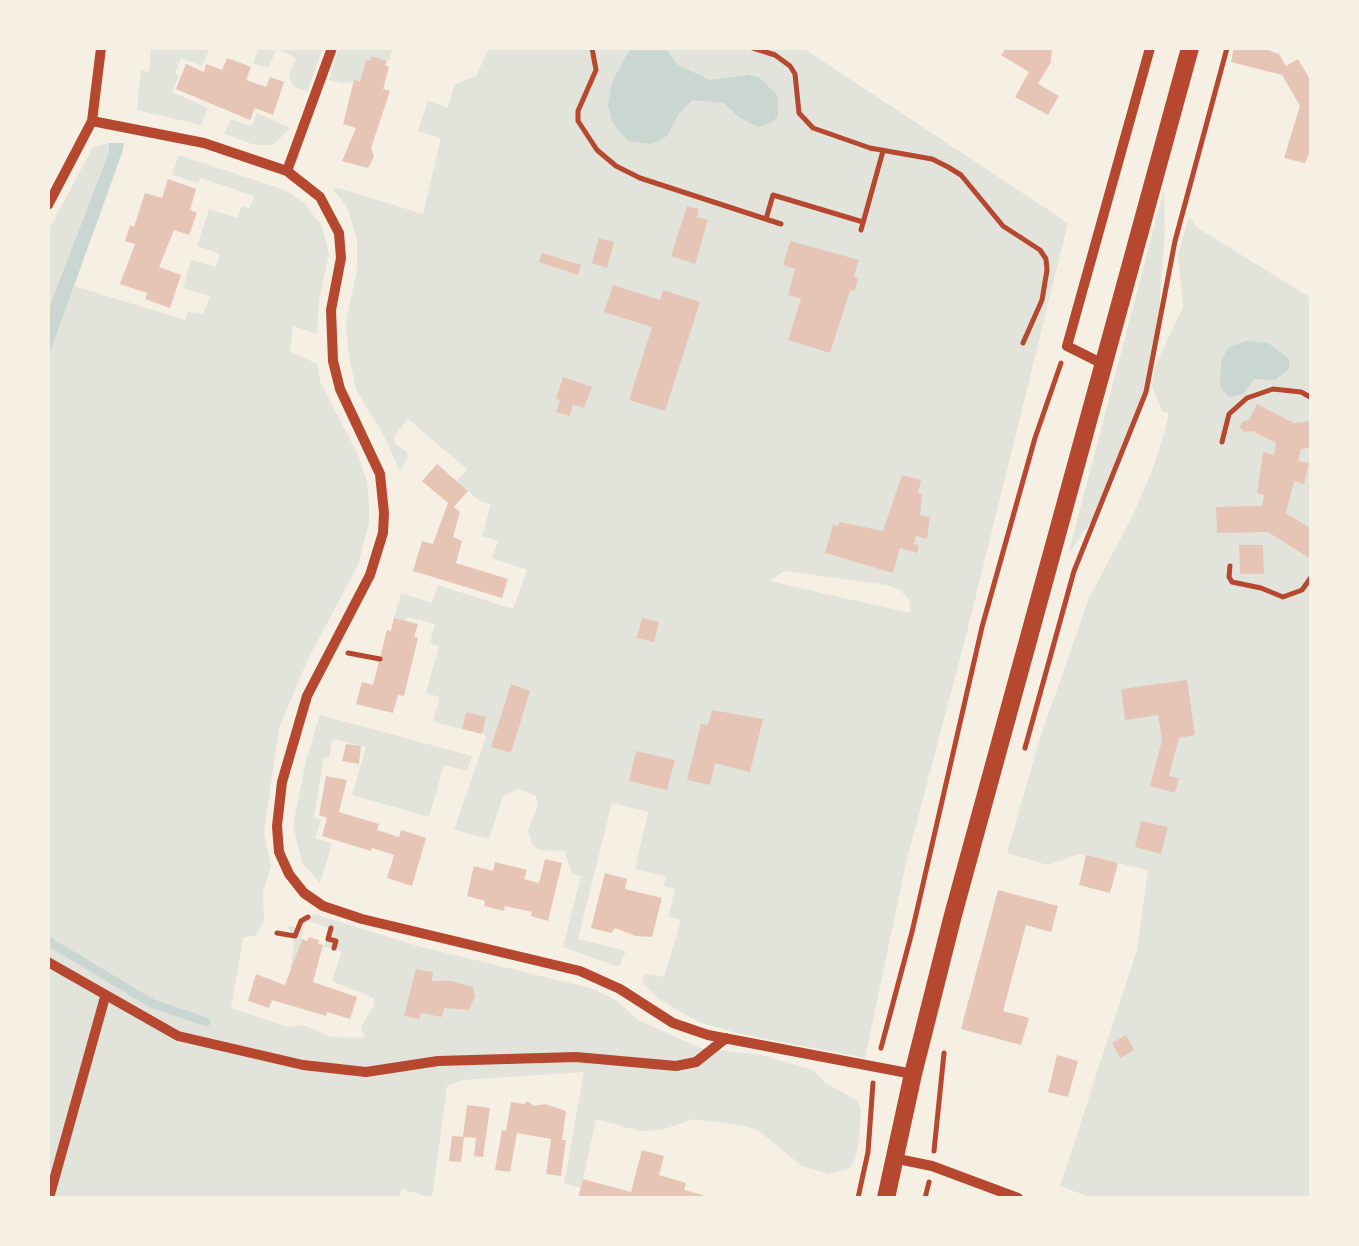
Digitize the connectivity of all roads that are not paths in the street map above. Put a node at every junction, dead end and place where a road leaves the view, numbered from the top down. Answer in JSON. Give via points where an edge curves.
{"nodes":[{"id":1,"x":101,"y":48,"type":"edge"},
{"id":2,"x":332,"y":48,"type":"edge"},
{"id":3,"x":1150,"y":48,"type":"edge"},
{"id":4,"x":1190,"y":48,"type":"edge"},
{"id":5,"x":92,"y":121,"type":"junction"},
{"id":6,"x":287,"y":171,"type":"junction"},
{"id":7,"x":48,"y":205,"type":"edge"},
{"id":8,"x":1103,"y":364,"type":"junction"},
{"id":9,"x":48,"y":962,"type":"edge"},
{"id":10,"x":105,"y":997,"type":"junction"},
{"id":11,"x":726,"y":1038,"type":"junction"},
{"id":12,"x":913,"y":1074,"type":"junction"},
{"id":13,"x":894,"y":1158,"type":"junction"},
{"id":14,"x":49,"y":1198,"type":"edge"},
{"id":15,"x":886,"y":1198,"type":"edge"},
{"id":16,"x":1018,"y":1198,"type":"edge"}],
"edges":[{"from":1,"to":5,"type":"street"},
{"from":2,"to":6,"type":"street"},
{"from":3,"to":8,"type":"street","via":[[1067,346]]},
{"from":4,"to":8,"type":"street"},
{"from":5,"to":6,"type":"street","via":[[204,143]]},
{"from":5,"to":7,"type":"street"},
{"from":6,"to":11,"type":"street","via":[[320,196],[339,233],[333,361],[380,474],[384,513],[364,592],[297,725],[279,797],[282,862],[304,893],[338,912],[580,971],[673,1024]]},
{"from":8,"to":12,"type":"street"},
{"from":9,"to":10,"type":"street"},
{"from":10,"to":11,"type":"street","via":[[178,1036],[366,1072],[438,1061],[576,1057],[676,1066],[696,1062]]},
{"from":10,"to":14,"type":"street"},
{"from":11,"to":12,"type":"street"},
{"from":12,"to":13,"type":"street"},
{"from":13,"to":15,"type":"street"},
{"from":13,"to":16,"type":"street"}]}
